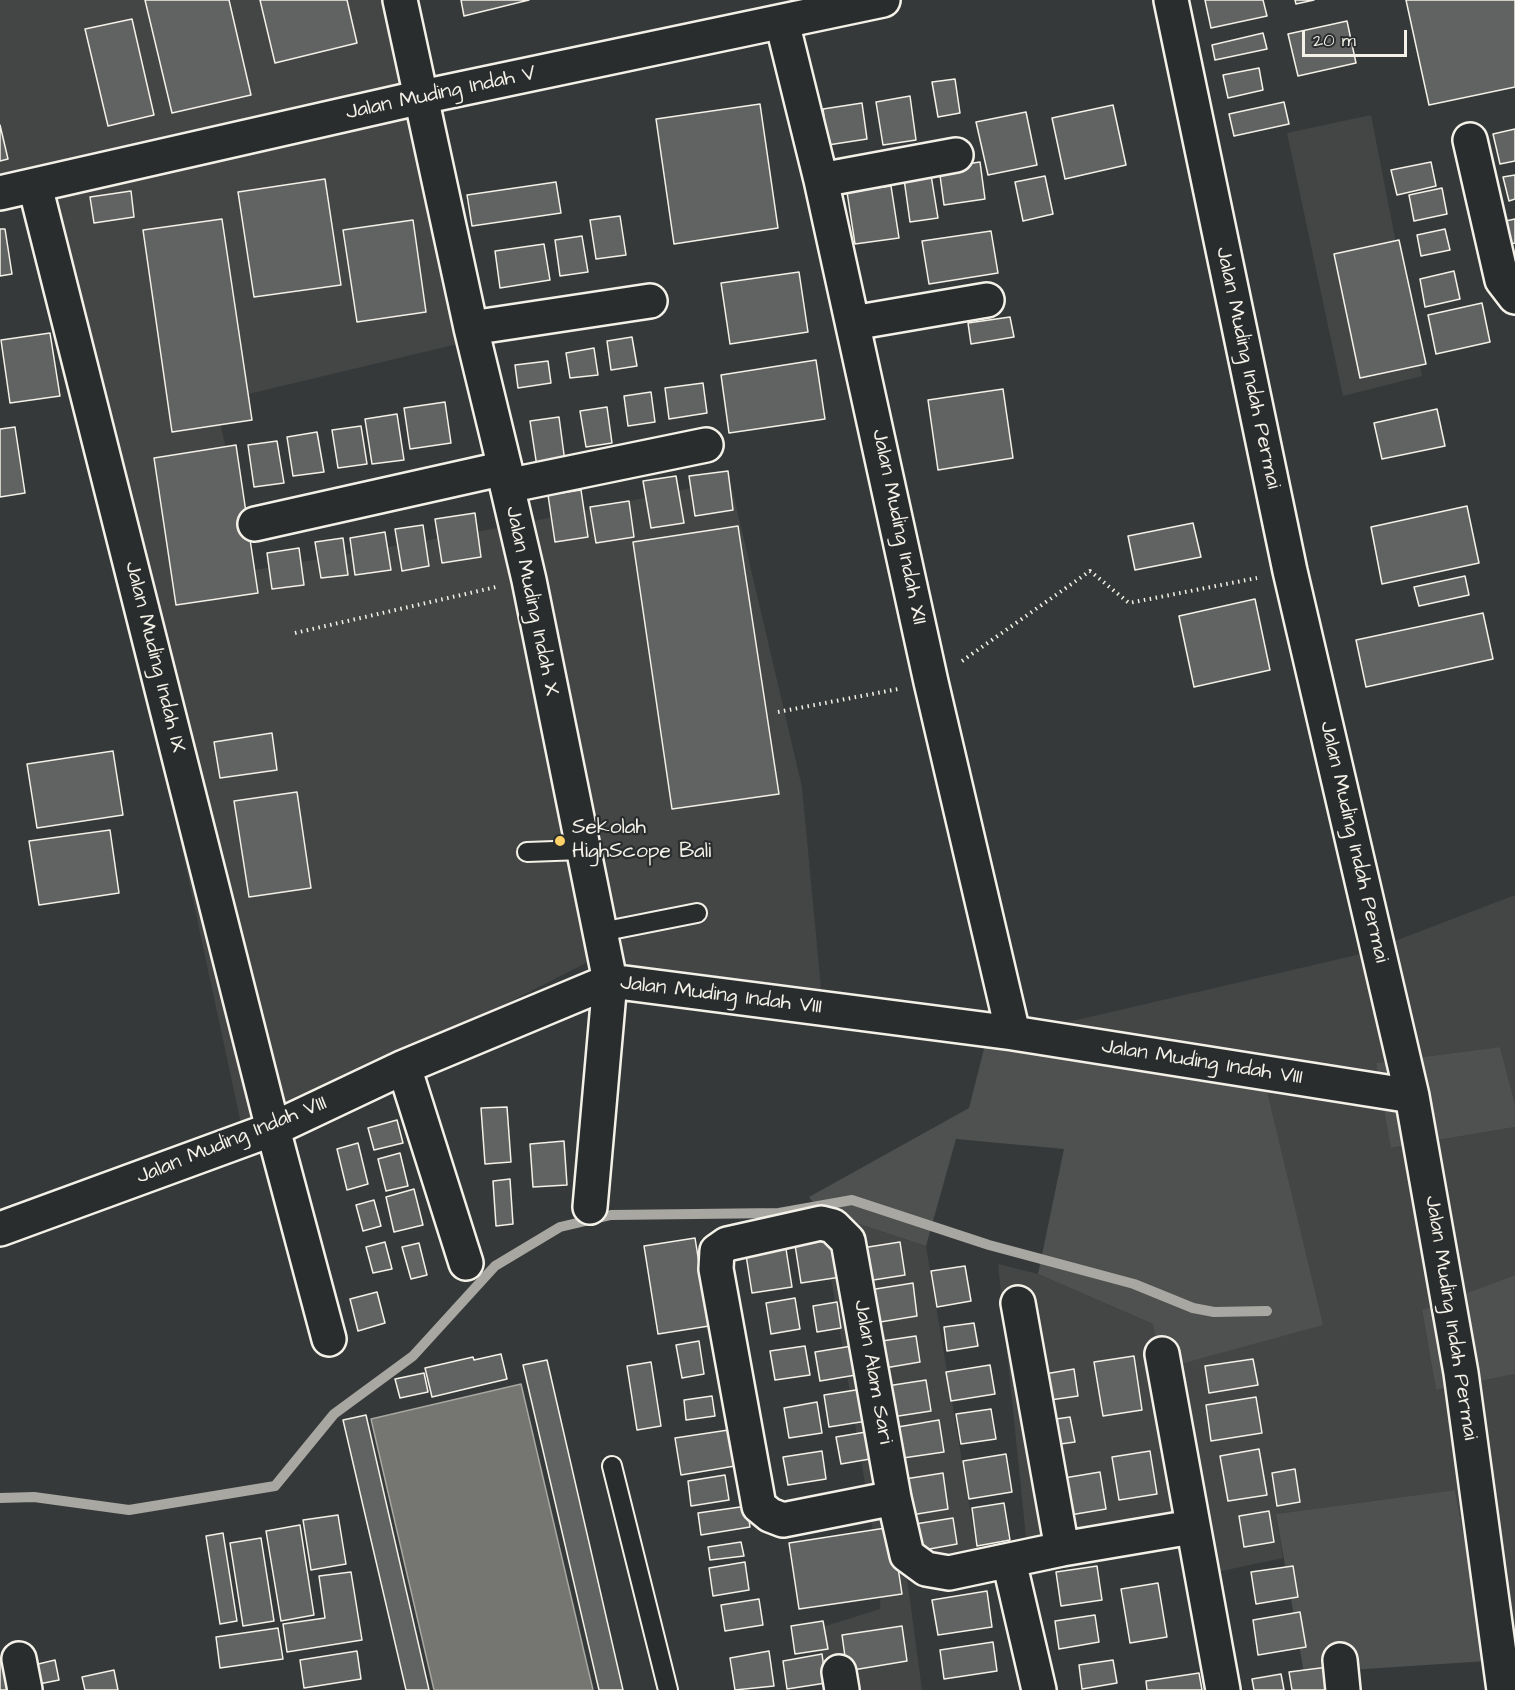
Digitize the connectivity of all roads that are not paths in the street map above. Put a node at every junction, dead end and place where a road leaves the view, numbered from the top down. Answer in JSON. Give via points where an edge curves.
{"nodes":[{"id":1,"x":400,"y":0,"type":"edge"},
{"id":2,"x":883,"y":0,"type":"edge"},
{"id":3,"x":1171,"y":0,"type":"edge"},
{"id":4,"x":782,"y":22,"type":"junction"},
{"id":5,"x":422,"y":97,"type":"junction"},
{"id":6,"x":1470,"y":140,"type":"dead end"},
{"id":7,"x":956,"y":155,"type":"dead end"},
{"id":8,"x":821,"y":180,"type":"junction"},
{"id":9,"x":35,"y":186,"type":"junction"},
{"id":10,"x":0,"y":193,"type":"edge"},
{"id":11,"x":1515,"y":297,"type":"edge"},
{"id":12,"x":987,"y":300,"type":"dead end"},
{"id":13,"x":650,"y":301,"type":"dead end"},
{"id":14,"x":853,"y":322,"type":"junction"},
{"id":15,"x":471,"y":327,"type":"junction"},
{"id":16,"x":706,"y":445,"type":"dead end"},
{"id":17,"x":506,"y":477,"type":"junction"},
{"id":18,"x":255,"y":524,"type":"dead end"},
{"id":19,"x":582,"y":850,"type":"junction"},
{"id":20,"x":527,"y":852,"type":"dead end"},
{"id":21,"x":697,"y":913,"type":"dead end"},
{"id":22,"x":601,"y":932,"type":"junction"},
{"id":23,"x":610,"y":981,"type":"junction"},
{"id":24,"x":1013,"y":1033,"type":"junction"},
{"id":25,"x":404,"y":1067,"type":"junction"},
{"id":26,"x":1412,"y":1096,"type":"junction"},
{"id":27,"x":273,"y":1129,"type":"junction"},
{"id":28,"x":590,"y":1206,"type":"dead end"},
{"id":29,"x":0,"y":1229,"type":"edge"},
{"id":30,"x":466,"y":1263,"type":"dead end"},
{"id":31,"x":1018,"y":1303,"type":"dead end"},
{"id":32,"x":329,"y":1339,"type":"dead end"},
{"id":33,"x":1162,"y":1354,"type":"dead end"},
{"id":34,"x":612,"y":1466,"type":"dead end"},
{"id":35,"x":894,"y":1498,"type":"junction"},
{"id":36,"x":1192,"y":1527,"type":"junction"},
{"id":37,"x":1062,"y":1549,"type":"junction"},
{"id":38,"x":1009,"y":1561,"type":"junction"},
{"id":39,"x":19,"y":1659,"type":"dead end"},
{"id":40,"x":25,"y":1690,"type":"edge"},
{"id":41,"x":668,"y":1690,"type":"edge"},
{"id":42,"x":1039,"y":1690,"type":"edge"},
{"id":43,"x":1223,"y":1690,"type":"edge"},
{"id":44,"x":1504,"y":1690,"type":"edge"}],
"edges":[{"from":1,"to":5,"type":"street","name":"Jalan Muding Indah X"},
{"from":2,"to":4,"type":"street","name":"Jalan Muding Indah V"},
{"from":3,"to":26,"type":"street","name":"Jalan Muding Indah Permai","via":[[1290,571]]},
{"from":4,"to":5,"type":"street","name":"Jalan Muding Indah V"},
{"from":4,"to":8,"type":"street","name":"Jalan Muding Indah XII"},
{"from":5,"to":9,"type":"street","name":"Jalan Muding Indah V"},
{"from":5,"to":15,"type":"street","name":"Jalan Muding Indah X"},
{"from":6,"to":11,"type":"street","via":[[1502,280]]},
{"from":7,"to":8,"type":"street"},
{"from":8,"to":14,"type":"street","name":"Jalan Muding Indah XII"},
{"from":9,"to":10,"type":"street","name":"Jalan Muding Indah V"},
{"from":9,"to":27,"type":"street","name":"Jalan Muding Indah IX"},
{"from":12,"to":14,"type":"street"},
{"from":13,"to":15,"type":"street"},
{"from":14,"to":24,"type":"street","name":"Jalan Muding Indah XII"},
{"from":15,"to":17,"type":"street","name":"Jalan Muding Indah X"},
{"from":16,"to":17,"type":"street"},
{"from":17,"to":18,"type":"street"},
{"from":17,"to":19,"type":"street","name":"Jalan Muding Indah X"},
{"from":19,"to":20,"type":"lane"},
{"from":19,"to":22,"type":"street","name":"Jalan Muding Indah X"},
{"from":21,"to":22,"type":"lane"},
{"from":22,"to":23,"type":"street","name":"Jalan Muding Indah X"},
{"from":23,"to":24,"type":"street","name":"Jalan Muding Indah VIII"},
{"from":23,"to":25,"type":"street","name":"Jalan Muding Indah VIII"},
{"from":23,"to":28,"type":"street","name":"Jalan Muding Indah X"},
{"from":24,"to":26,"type":"street","name":"Jalan Muding Indah VIII"},
{"from":25,"to":27,"type":"street","name":"Jalan Muding Indah VIII"},
{"from":25,"to":30,"type":"street"},
{"from":26,"to":44,"type":"street","name":"Jalan Muding Indah Permai","via":[[1461,1373]]},
{"from":27,"to":29,"type":"street","name":"Jalan Muding Indah VIII"},
{"from":27,"to":32,"type":"street","name":"Jalan Muding Indah IX"},
{"from":31,"to":37,"type":"street"},
{"from":33,"to":36,"type":"street"},
{"from":34,"to":41,"type":"lane"},
{"from":35,"to":35,"type":"street","name":"Jalan Alam Sari","via":[[783,1520],[759,1506],[716,1269],[717,1251],[736,1240],[821,1223],[833,1226],[848,1240]]},
{"from":35,"to":38,"type":"street","name":"Jalan Alam Sari","via":[[907,1555],[918,1564],[949,1574]]},
{"from":36,"to":37,"type":"street","name":"Jalan Alam Sari"},
{"from":36,"to":43,"type":"street"},
{"from":37,"to":38,"type":"street","name":"Jalan Alam Sari"},
{"from":38,"to":42,"type":"street"},
{"from":39,"to":40,"type":"street"}]}
